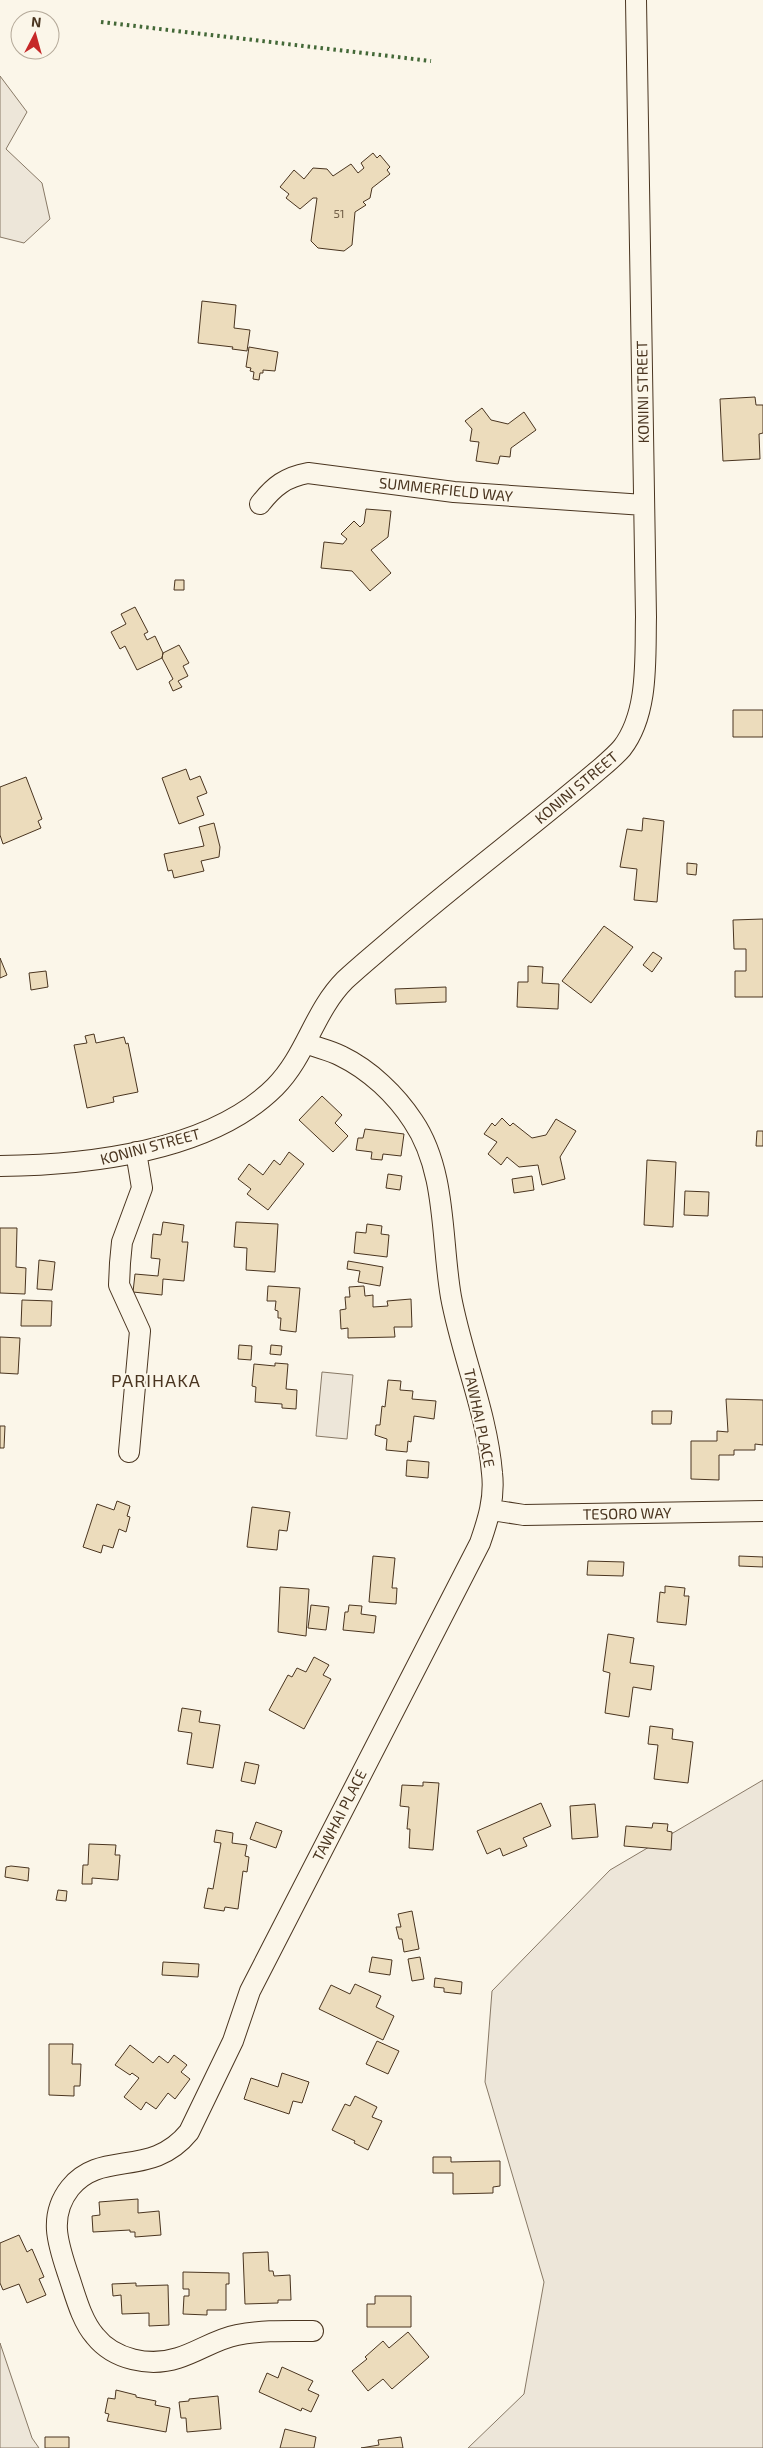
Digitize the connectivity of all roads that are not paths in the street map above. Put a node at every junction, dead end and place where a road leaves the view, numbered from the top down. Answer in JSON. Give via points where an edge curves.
{"nodes":[{"id":1,"x":636,"y":0,"type":"edge"},
{"id":2,"x":260,"y":504,"type":"dead end"},
{"id":3,"x":644,"y":505,"type":"junction"},
{"id":4,"x":306,"y":1043,"type":"junction"},
{"id":5,"x":136,"y":1152,"type":"junction"},
{"id":6,"x":0,"y":1166,"type":"edge"},
{"id":7,"x":129,"y":1452,"type":"dead end"},
{"id":8,"x":492,"y":1510,"type":"junction"},
{"id":9,"x":763,"y":1511,"type":"edge"},
{"id":10,"x":313,"y":2331,"type":"dead end"}],
"edges":[{"from":1,"to":3,"type":"street","name":"KONINI STREET"},
{"from":2,"to":3,"type":"street","name":"SUMMERFIELD WAY","via":[[290,476],[308,473],[454,492]]},
{"from":3,"to":4,"type":"street","name":"KONINI STREET","via":[[645,671],[630,734],[621,748],[580,786],[434,903],[345,980],[329,999]]},
{"from":4,"to":5,"type":"street","name":"KONINI STREET","via":[[274,1088],[232,1118],[210,1130]]},
{"from":4,"to":8,"type":"street","name":"TAWHAI PLACE","via":[[340,1055],[361,1067],[392,1095],[414,1122],[425,1144],[435,1174],[451,1297],[488,1442],[493,1475]]},
{"from":5,"to":6,"type":"street","name":"KONINI STREET","via":[[58,1165]]},
{"from":5,"to":7,"type":"street","via":[[142,1188],[122,1242],[119,1278],[119,1285],[140,1331]]},
{"from":8,"to":9,"type":"street","name":"TESORO WAY","via":[[524,1515]]},
{"from":8,"to":10,"type":"street","name":"TAWHAI PLACE","via":[[480,1543],[250,1991],[233,2041],[188,2132],[179,2144],[153,2159],[110,2165],[82,2177],[70,2188],[55,2227],[87,2323],[94,2336],[118,2354],[150,2363],[164,2362],[236,2335]]}]}
